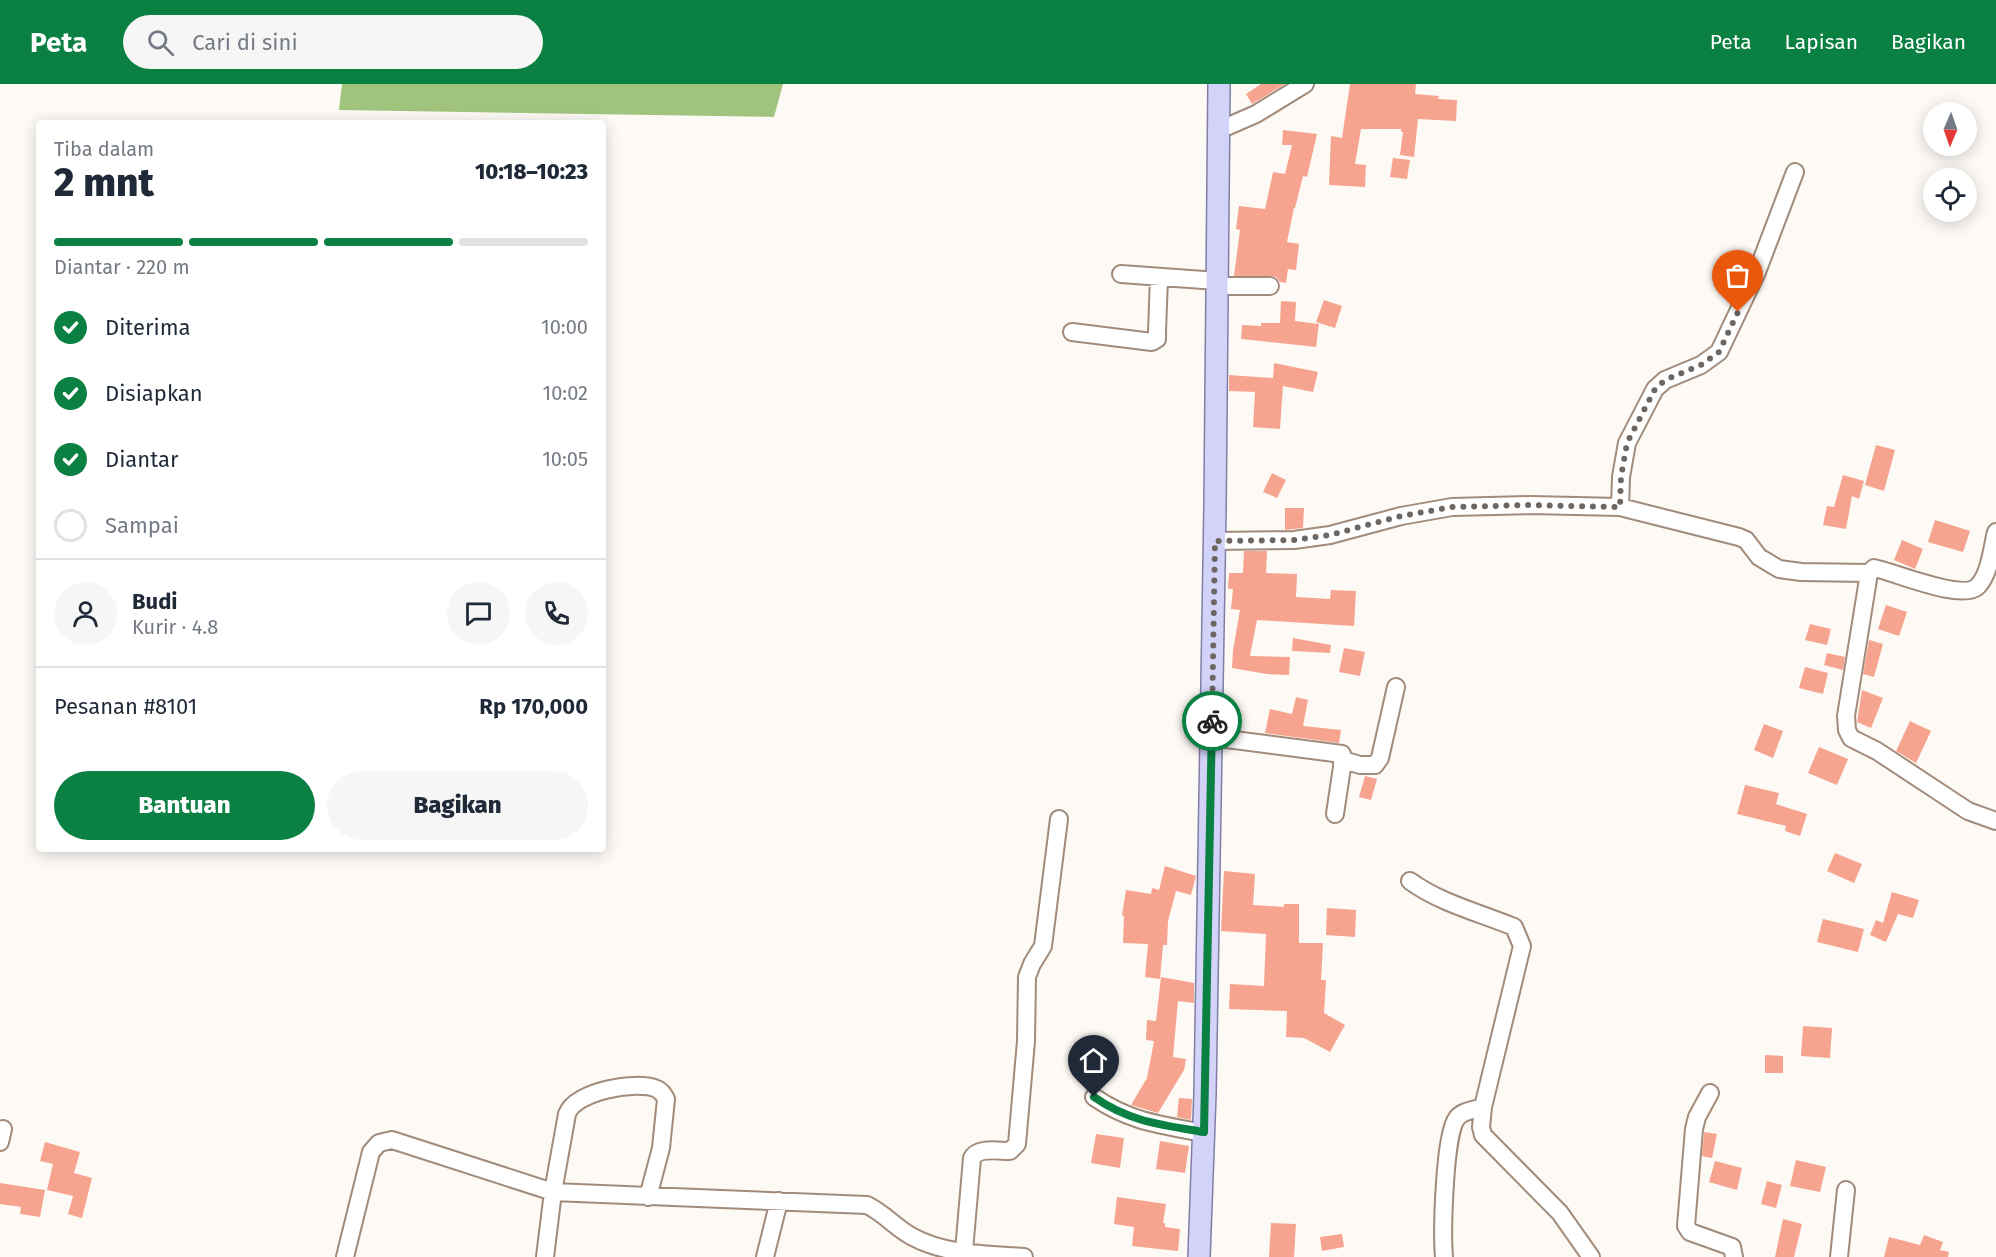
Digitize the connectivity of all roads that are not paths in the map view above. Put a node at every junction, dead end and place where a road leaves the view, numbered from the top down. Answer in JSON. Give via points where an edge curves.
{"nodes":[{"id":1,"x":1219,"y":84,"type":"edge"},
{"id":2,"x":1305,"y":84,"type":"edge"},
{"id":3,"x":1217,"y":131,"type":"junction"},
{"id":4,"x":1795,"y":172,"type":"dead end"},
{"id":5,"x":1121,"y":274,"type":"dead end"},
{"id":6,"x":1159,"y":277,"type":"junction"},
{"id":7,"x":1217,"y":283,"type":"junction"},
{"id":8,"x":1270,"y":286,"type":"dead end"},
{"id":9,"x":1072,"y":332,"type":"dead end"},
{"id":10,"x":1620,"y":507,"type":"junction"},
{"id":11,"x":1996,"y":532,"type":"edge"},
{"id":12,"x":1215,"y":541,"type":"junction"},
{"id":13,"x":1869,"y":573,"type":"junction"},
{"id":14,"x":1396,"y":687,"type":"dead end"},
{"id":15,"x":1211,"y":737,"type":"junction"},
{"id":16,"x":1343,"y":760,"type":"junction"},
{"id":17,"x":1335,"y":814,"type":"dead end"},
{"id":18,"x":1059,"y":819,"type":"dead end"},
{"id":19,"x":1996,"y":821,"type":"edge"},
{"id":20,"x":1410,"y":881,"type":"dead end"},
{"id":21,"x":1710,"y":1093,"type":"dead end"},
{"id":22,"x":1094,"y":1097,"type":"dead end"},
{"id":23,"x":1483,"y":1107,"type":"junction"},
{"id":24,"x":1204,"y":1132,"type":"junction"},
{"id":25,"x":1846,"y":1190,"type":"dead end"},
{"id":26,"x":553,"y":1192,"type":"junction"},
{"id":27,"x":648,"y":1197,"type":"junction"},
{"id":28,"x":779,"y":1201,"type":"junction"},
{"id":29,"x":964,"y":1251,"type":"junction"},
{"id":30,"x":938,"y":1253,"type":"edge"},
{"id":31,"x":345,"y":1257,"type":"edge"},
{"id":32,"x":545,"y":1257,"type":"edge"},
{"id":33,"x":765,"y":1257,"type":"edge"},
{"id":34,"x":1024,"y":1257,"type":"edge"},
{"id":35,"x":1199,"y":1257,"type":"edge"},
{"id":36,"x":1444,"y":1257,"type":"edge"},
{"id":37,"x":1591,"y":1257,"type":"edge"},
{"id":38,"x":1734,"y":1257,"type":"edge"},
{"id":39,"x":1839,"y":1257,"type":"edge"}],
"edges":[{"from":1,"to":3,"type":"main road"},
{"from":2,"to":3,"type":"street","via":[[1256,114]]},
{"from":3,"to":7,"type":"main road"},
{"from":4,"to":10,"type":"street","via":[[1757,272],[1719,352],[1655,389],[1627,443]]},
{"from":5,"to":6,"type":"street"},
{"from":6,"to":7,"type":"street"},
{"from":6,"to":9,"type":"street","via":[[1157,339],[1152,342]]},
{"from":7,"to":8,"type":"street"},
{"from":7,"to":12,"type":"main road"},
{"from":10,"to":12,"type":"street","via":[[1452,507],[1330,535],[1294,540]]},
{"from":10,"to":13,"type":"street","via":[[1739,537],[1759,557],[1779,569]]},
{"from":11,"to":13,"type":"street","via":[[1988,567],[1976,588],[1956,591],[1874,568]]},
{"from":12,"to":15,"type":"main road"},
{"from":13,"to":19,"type":"street","via":[[1846,716],[1851,738],[1968,811]]},
{"from":14,"to":16,"type":"street","via":[[1380,758],[1375,765]]},
{"from":15,"to":16,"type":"street","via":[[1342,754]]},
{"from":15,"to":24,"type":"main road"},
{"from":16,"to":17,"type":"street"},
{"from":18,"to":29,"type":"street","via":[[1043,946],[1027,977],[1017,1144],[1010,1151],[974,1153]]},
{"from":20,"to":23,"type":"street","via":[[1514,927],[1522,946]]},
{"from":21,"to":38,"type":"street","via":[[1694,1129],[1686,1226],[1690,1232],[1732,1247]]},
{"from":22,"to":24,"type":"street","via":[[1127,1117]]},
{"from":23,"to":36,"type":"street","via":[[1456,1118],[1450,1135],[1443,1205]]},
{"from":23,"to":37,"type":"street","via":[[1483,1135],[1560,1213]]},
{"from":24,"to":35,"type":"main road"},
{"from":25,"to":39,"type":"street"},
{"from":26,"to":27,"type":"street"},
{"from":26,"to":27,"type":"street","via":[[569,1109],[591,1094],[639,1087],[657,1088],[666,1099],[661,1148]]},
{"from":26,"to":31,"type":"street","via":[[392,1140],[379,1143],[371,1152]]},
{"from":26,"to":32,"type":"street"},
{"from":27,"to":28,"type":"street"},
{"from":28,"to":30,"type":"street","via":[[867,1205]]},
{"from":28,"to":33,"type":"street"},
{"from":29,"to":30,"type":"street"},
{"from":29,"to":34,"type":"street"}]}
